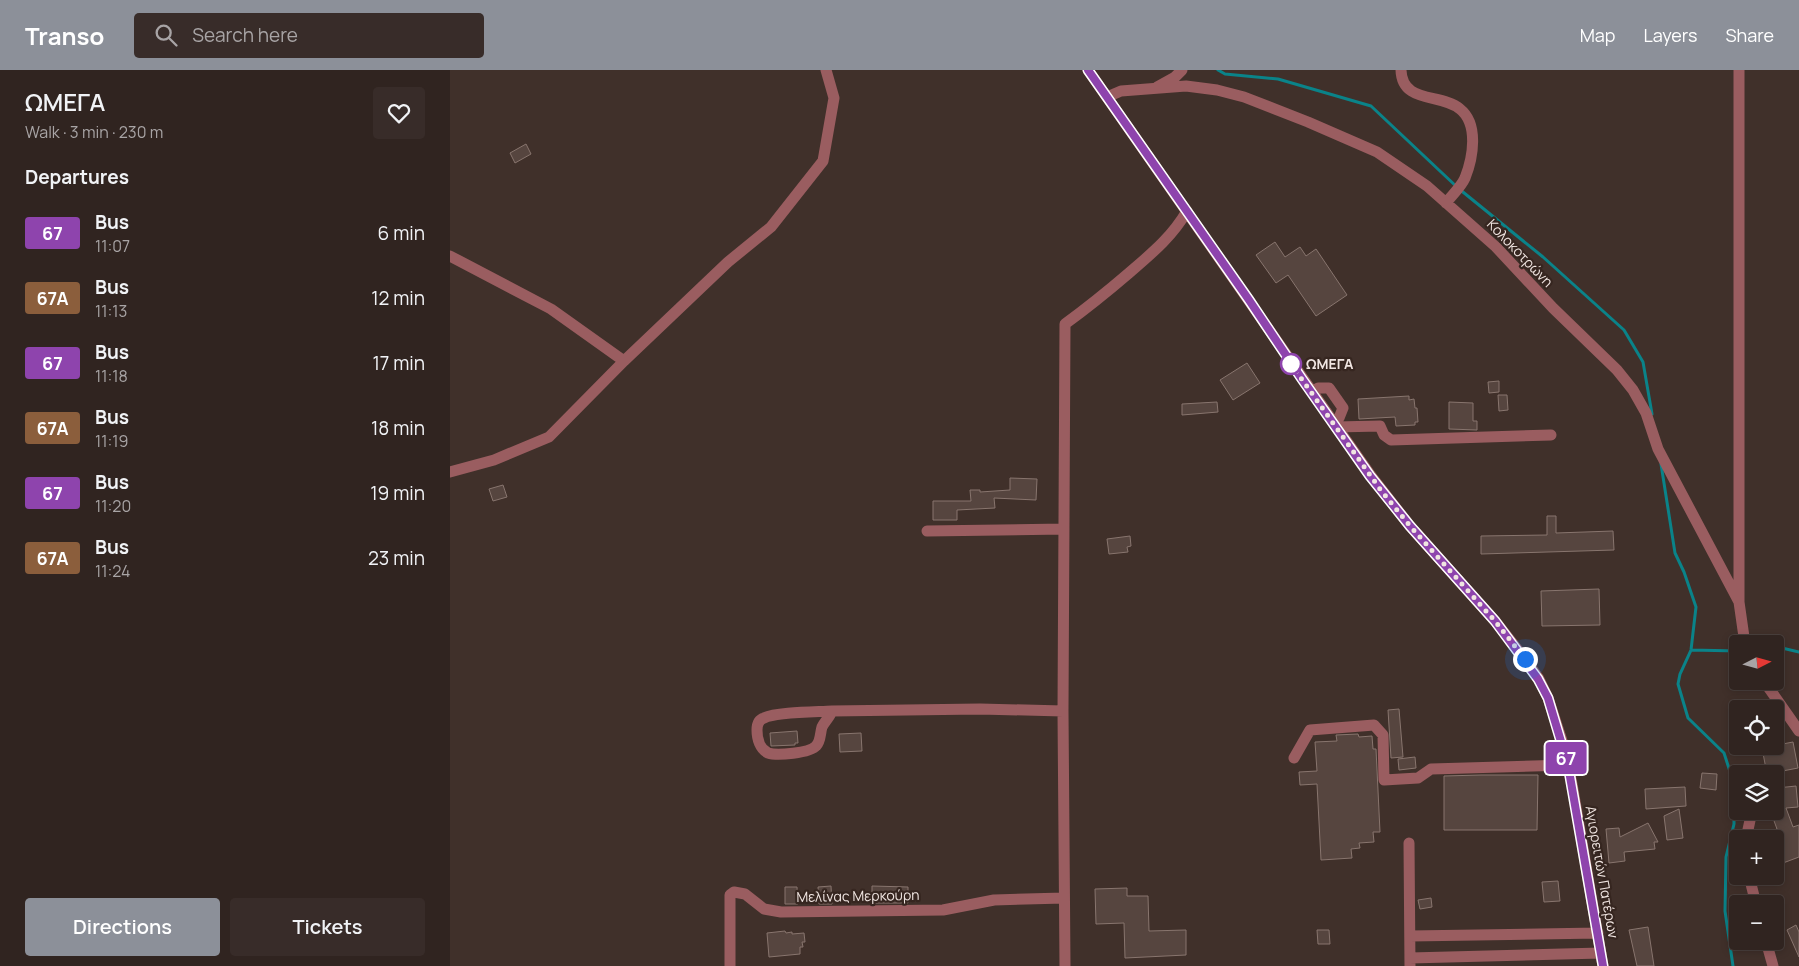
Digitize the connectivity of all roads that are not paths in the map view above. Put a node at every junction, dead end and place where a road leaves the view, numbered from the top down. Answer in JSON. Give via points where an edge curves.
{"nodes":[{"id":1,"x":826,"y":70,"type":"edge"},
{"id":2,"x":1088,"y":70,"type":"edge"},
{"id":3,"x":1182,"y":70,"type":"edge"},
{"id":4,"x":1401,"y":70,"type":"edge"},
{"id":5,"x":1739,"y":70,"type":"edge"},
{"id":6,"x":1153,"y":89,"type":"junction"},
{"id":7,"x":1107,"y":97,"type":"junction"},
{"id":8,"x":1446,"y":203,"type":"junction"},
{"id":9,"x":1188,"y":211,"type":"junction"},
{"id":10,"x":450,"y":256,"type":"edge"},
{"id":11,"x":624,"y":361,"type":"junction"},
{"id":12,"x":1318,"y":388,"type":"dead end"},
{"id":13,"x":1338,"y":423,"type":"junction"},
{"id":14,"x":1551,"y":435,"type":"dead end"},
{"id":15,"x":450,"y":472,"type":"edge"},
{"id":16,"x":1064,"y":528,"type":"junction"},
{"id":17,"x":927,"y":531,"type":"dead end"},
{"id":18,"x":1739,"y":602,"type":"junction"},
{"id":19,"x":1744,"y":635,"type":"edge"},
{"id":20,"x":1771,"y":690,"type":"edge"},
{"id":21,"x":832,"y":711,"type":"junction"},
{"id":22,"x":1063,"y":711,"type":"junction"},
{"id":23,"x":1798,"y":728,"type":"edge"},
{"id":24,"x":1294,"y":758,"type":"dead end"},
{"id":25,"x":1568,"y":765,"type":"junction"},
{"id":26,"x":1409,"y":843,"type":"dead end"},
{"id":27,"x":1064,"y":898,"type":"junction"},
{"id":28,"x":1598,"y":933,"type":"junction"},
{"id":29,"x":1410,"y":936,"type":"junction"},
{"id":30,"x":1769,"y":950,"type":"edge"},
{"id":31,"x":1601,"y":954,"type":"junction"},
{"id":32,"x":1410,"y":962,"type":"edge"},
{"id":33,"x":730,"y":966,"type":"edge"},
{"id":34,"x":1065,"y":966,"type":"edge"},
{"id":35,"x":1603,"y":966,"type":"edge"},
{"id":36,"x":1773,"y":966,"type":"edge"}],
"edges":[{"from":1,"to":11,"type":"street","via":[[834,98],[823,161],[771,227],[728,262]]},
{"from":2,"to":7,"type":"street","name":"Αγιορειτών Πατέρων"},
{"from":3,"to":6,"type":"street"},
{"from":4,"to":8,"type":"street","via":[[1401,78],[1408,89],[1460,108],[1473,134],[1464,179]]},
{"from":5,"to":18,"type":"street"},
{"from":6,"to":7,"type":"street","name":"Κολοκοτρώνη","via":[[1121,91]]},
{"from":6,"to":8,"type":"street","name":"Κολοκοτρώνη","via":[[1186,86],[1217,90],[1308,122],[1377,152]]},
{"from":7,"to":9,"type":"street","name":"Αγιορειτών Πατέρων"},
{"from":8,"to":18,"type":"street","name":"Κολοκοτρώνη","via":[[1496,247],[1633,390],[1646,413],[1658,449]]},
{"from":9,"to":13,"type":"street","name":"Αγιορειτών Πατέρων"},
{"from":9,"to":16,"type":"street","via":[[1163,244],[1065,324]]},
{"from":10,"to":11,"type":"street","via":[[551,309]]},
{"from":11,"to":15,"type":"street","via":[[549,437],[494,460]]},
{"from":12,"to":13,"type":"street","via":[[1329,388],[1342,408]]},
{"from":13,"to":14,"type":"street","via":[[1380,426],[1384,435],[1392,440]]},
{"from":13,"to":25,"type":"street","name":"Αγιορειτών Πατέρων","via":[[1370,476],[1525,659],[1548,698]]},
{"from":16,"to":17,"type":"street"},
{"from":16,"to":22,"type":"street"},
{"from":18,"to":19,"type":"street","name":"Κολοκοτρώνη"},
{"from":20,"to":23,"type":"street"},
{"from":21,"to":21,"type":"street","via":[[764,717],[757,727],[759,743],[771,753],[810,750],[817,745]]},
{"from":21,"to":22,"type":"street"},
{"from":22,"to":27,"type":"street"},
{"from":24,"to":25,"type":"street","via":[[1310,730],[1374,725],[1383,735],[1384,780],[1418,778],[1431,769]]},
{"from":25,"to":28,"type":"street","name":"Αγιορειτών Πατέρων"},
{"from":26,"to":29,"type":"street"},
{"from":27,"to":33,"type":"street","name":"Μελίνας Μερκούρη","via":[[994,900],[943,910],[781,912],[764,909],[745,894],[734,892],[730,898]]},
{"from":27,"to":34,"type":"street"},
{"from":28,"to":29,"type":"street"},
{"from":28,"to":31,"type":"street","name":"Αγιορειτών Πατέρων"},
{"from":29,"to":32,"type":"street"},
{"from":30,"to":36,"type":"street"},
{"from":31,"to":32,"type":"street"},
{"from":31,"to":35,"type":"street","name":"Αγιορειτών Πατέρων"}]}
